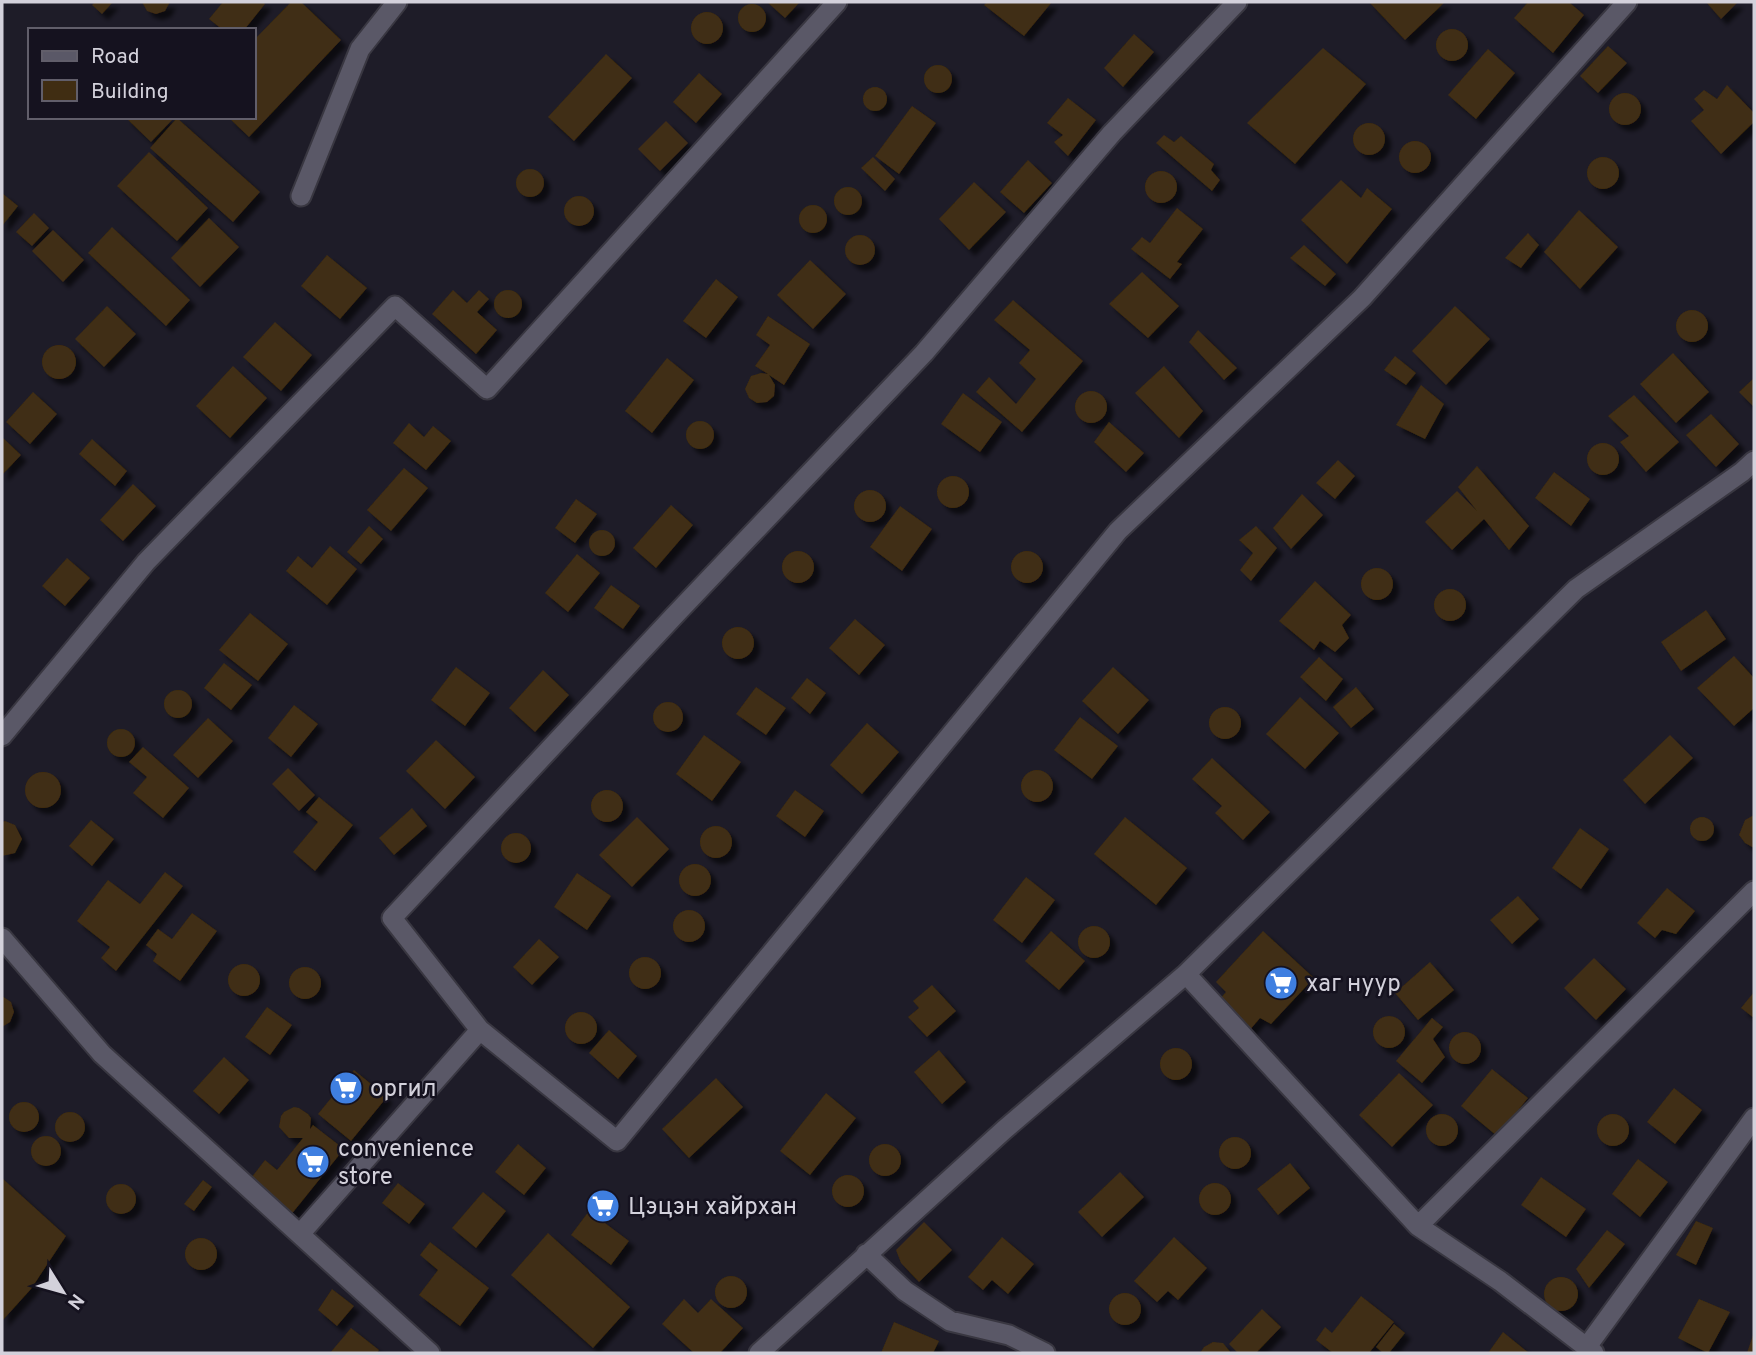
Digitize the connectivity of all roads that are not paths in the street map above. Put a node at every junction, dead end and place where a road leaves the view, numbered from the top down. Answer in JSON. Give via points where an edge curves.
{"nodes":[{"id":1,"x":397,"y":2,"type":"edge"},
{"id":2,"x":837,"y":2,"type":"edge"},
{"id":3,"x":1237,"y":2,"type":"edge"},
{"id":4,"x":1627,"y":2,"type":"edge"},
{"id":5,"x":301,"y":196,"type":"dead end"},
{"id":6,"x":1754,"y":461,"type":"edge"},
{"id":7,"x":2,"y":736,"type":"edge"},
{"id":8,"x":1754,"y":891,"type":"edge"},
{"id":9,"x":2,"y":938,"type":"edge"},
{"id":10,"x":1186,"y":974,"type":"junction"},
{"id":11,"x":480,"y":1030,"type":"junction"},
{"id":12,"x":1754,"y":1118,"type":"edge"},
{"id":13,"x":1418,"y":1226,"type":"junction"},
{"id":14,"x":300,"y":1234,"type":"junction"},
{"id":15,"x":866,"y":1254,"type":"junction"},
{"id":16,"x":1590,"y":1351,"type":"edge"},
{"id":17,"x":430,"y":1353,"type":"edge"},
{"id":18,"x":759,"y":1353,"type":"edge"},
{"id":19,"x":1045,"y":1353,"type":"edge"}],
"edges":[{"from":1,"to":5,"type":"street","via":[[360,49]]},
{"from":2,"to":7,"type":"street","via":[[486,388],[395,306],[146,562]]},
{"from":3,"to":11,"type":"street","via":[[1112,133],[925,352],[392,918]]},
{"from":4,"to":11,"type":"street","via":[[1362,298],[1118,531],[617,1140]]},
{"from":6,"to":10,"type":"street","via":[[1576,590]]},
{"from":8,"to":13,"type":"street"},
{"from":9,"to":14,"type":"street","via":[[102,1054]]},
{"from":10,"to":13,"type":"street"},
{"from":10,"to":15,"type":"street"},
{"from":11,"to":14,"type":"street"},
{"from":12,"to":16,"type":"street"},
{"from":13,"to":16,"type":"street","via":[[1500,1281]]},
{"from":14,"to":17,"type":"street"},
{"from":15,"to":18,"type":"street"},
{"from":15,"to":19,"type":"street","via":[[905,1291],[950,1321],[1009,1335]]}]}
